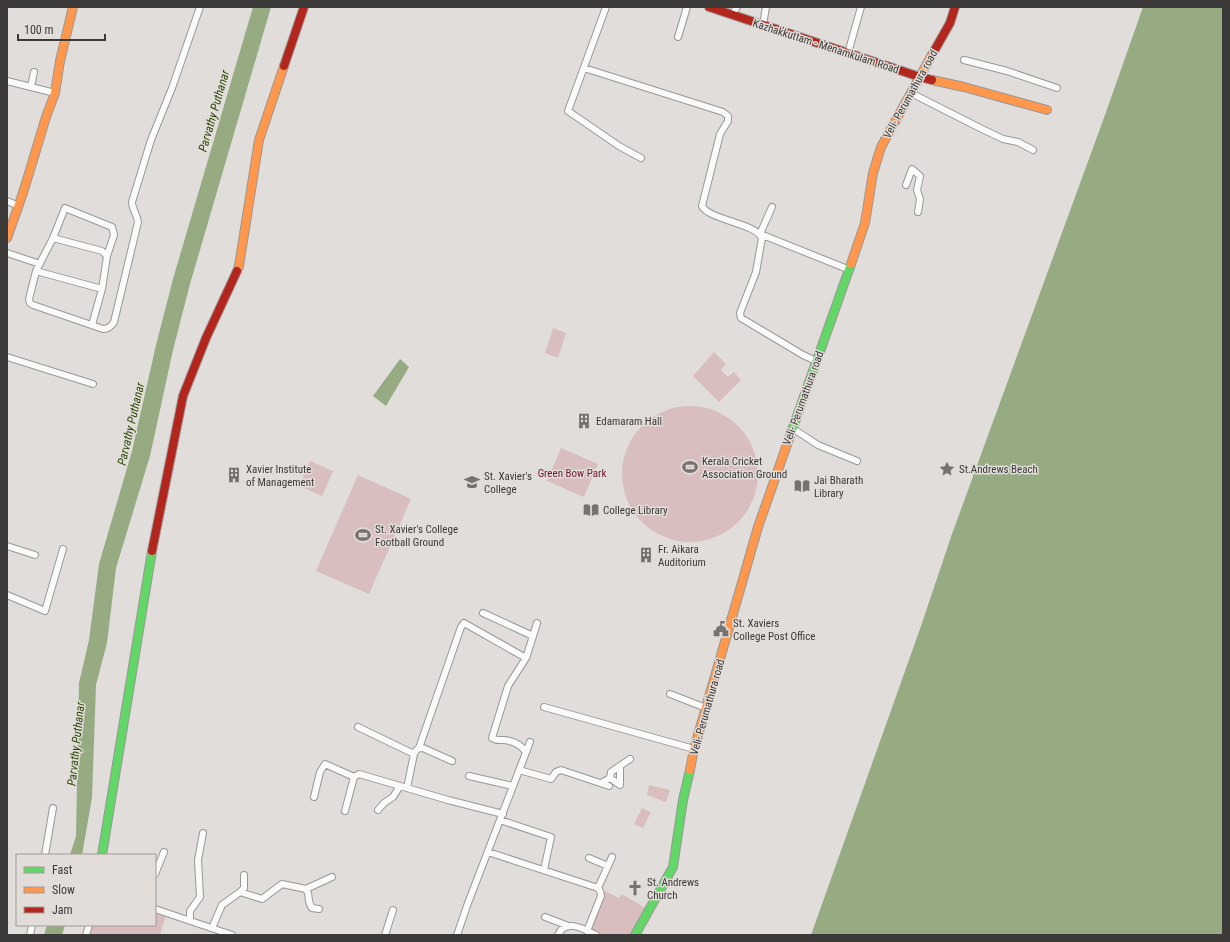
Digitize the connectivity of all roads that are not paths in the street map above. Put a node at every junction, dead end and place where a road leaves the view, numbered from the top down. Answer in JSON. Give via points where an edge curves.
{"nodes":[{"id":1,"x":73,"y":7,"type":"edge"},
{"id":2,"x":200,"y":7,"type":"edge"},
{"id":3,"x":304,"y":7,"type":"edge"},
{"id":4,"x":606,"y":7,"type":"edge"},
{"id":5,"x":687,"y":7,"type":"edge"},
{"id":6,"x":709,"y":7,"type":"edge"},
{"id":7,"x":737,"y":7,"type":"edge"},
{"id":8,"x":766,"y":7,"type":"edge"},
{"id":9,"x":861,"y":7,"type":"edge"},
{"id":10,"x":956,"y":7,"type":"edge"},
{"id":11,"x":732,"y":14,"type":"junction"},
{"id":12,"x":763,"y":25,"type":"junction"},
{"id":13,"x":678,"y":37,"type":"dead end"},
{"id":14,"x":848,"y":53,"type":"junction"},
{"id":15,"x":964,"y":60,"type":"dead end"},
{"id":16,"x":584,"y":68,"type":"junction"},
{"id":17,"x":34,"y":72,"type":"dead end"},
{"id":18,"x":920,"y":77,"type":"junction"},
{"id":19,"x":7,"y":80,"type":"edge"},
{"id":20,"x":31,"y":87,"type":"junction"},
{"id":21,"x":1057,"y":88,"type":"dead end"},
{"id":22,"x":911,"y":92,"type":"junction"},
{"id":23,"x":55,"y":93,"type":"junction"},
{"id":24,"x":1047,"y":110,"type":"dead end"},
{"id":25,"x":1033,"y":150,"type":"dead end"},
{"id":26,"x":641,"y":158,"type":"dead end"},
{"id":27,"x":906,"y":185,"type":"dead end"},
{"id":28,"x":7,"y":202,"type":"edge"},
{"id":29,"x":19,"y":206,"type":"junction"},
{"id":30,"x":772,"y":207,"type":"dead end"},
{"id":31,"x":918,"y":212,"type":"dead end"},
{"id":32,"x":760,"y":234,"type":"junction"},
{"id":33,"x":7,"y":238,"type":"edge"},
{"id":34,"x":53,"y":238,"type":"junction"},
{"id":35,"x":7,"y":253,"type":"edge"},
{"id":36,"x":107,"y":256,"type":"junction"},
{"id":37,"x":40,"y":264,"type":"junction"},
{"id":38,"x":850,"y":270,"type":"junction"},
{"id":39,"x":36,"y":271,"type":"junction"},
{"id":40,"x":102,"y":289,"type":"junction"},
{"id":41,"x":92,"y":325,"type":"junction"},
{"id":42,"x":7,"y":357,"type":"edge"},
{"id":43,"x":816,"y":361,"type":"junction"},
{"id":44,"x":93,"y":384,"type":"dead end"},
{"id":45,"x":792,"y":428,"type":"junction"},
{"id":46,"x":857,"y":462,"type":"dead end"},
{"id":47,"x":7,"y":546,"type":"edge"},
{"id":48,"x":63,"y":549,"type":"dead end"},
{"id":49,"x":35,"y":555,"type":"dead end"},
{"id":50,"x":7,"y":595,"type":"edge"},
{"id":51,"x":483,"y":613,"type":"dead end"},
{"id":52,"x":537,"y":623,"type":"dead end"},
{"id":53,"x":533,"y":636,"type":"junction"},
{"id":54,"x":526,"y":658,"type":"junction"},
{"id":55,"x":670,"y":694,"type":"dead end"},
{"id":56,"x":544,"y":706,"type":"dead end"},
{"id":57,"x":706,"y":708,"type":"junction"},
{"id":58,"x":358,"y":727,"type":"dead end"},
{"id":59,"x":530,"y":742,"type":"dead end"},
{"id":60,"x":419,"y":748,"type":"junction"},
{"id":61,"x":694,"y":749,"type":"junction"},
{"id":62,"x":526,"y":752,"type":"junction"},
{"id":63,"x":414,"y":754,"type":"junction"},
{"id":64,"x":630,"y":759,"type":"dead end"},
{"id":65,"x":452,"y":761,"type":"dead end"},
{"id":66,"x":620,"y":766,"type":"junction"},
{"id":67,"x":520,"y":770,"type":"junction"},
{"id":68,"x":469,"y":776,"type":"dead end"},
{"id":69,"x":354,"y":777,"type":"junction"},
{"id":70,"x":610,"y":778,"type":"junction"},
{"id":71,"x":601,"y":783,"type":"junction"},
{"id":72,"x":400,"y":786,"type":"junction"},
{"id":73,"x":513,"y":786,"type":"junction"},
{"id":74,"x":610,"y":786,"type":"dead end"},
{"id":75,"x":407,"y":788,"type":"junction"},
{"id":76,"x":314,"y":797,"type":"dead end"},
{"id":77,"x":53,"y":808,"type":"dead end"},
{"id":78,"x":378,"y":810,"type":"dead end"},
{"id":79,"x":345,"y":811,"type":"dead end"},
{"id":80,"x":501,"y":817,"type":"junction"},
{"id":81,"x":203,"y":833,"type":"dead end"},
{"id":82,"x":164,"y":852,"type":"dead end"},
{"id":83,"x":488,"y":852,"type":"junction"},
{"id":84,"x":45,"y":854,"type":"edge"},
{"id":85,"x":102,"y":854,"type":"edge"},
{"id":86,"x":612,"y":857,"type":"dead end"},
{"id":87,"x":589,"y":858,"type":"dead end"},
{"id":88,"x":608,"y":866,"type":"junction"},
{"id":89,"x":544,"y":870,"type":"junction"},
{"id":90,"x":156,"y":872,"type":"edge"},
{"id":91,"x":244,"y":875,"type":"dead end"},
{"id":92,"x":332,"y":877,"type":"dead end"},
{"id":93,"x":598,"y":888,"type":"junction"},
{"id":94,"x":306,"y":889,"type":"junction"},
{"id":95,"x":240,"y":892,"type":"junction"},
{"id":96,"x":156,"y":909,"type":"edge"},
{"id":97,"x":319,"y":909,"type":"dead end"},
{"id":98,"x":392,"y":910,"type":"dead end"},
{"id":99,"x":545,"y":917,"type":"dead end"},
{"id":100,"x":190,"y":920,"type":"junction"},
{"id":101,"x":566,"y":926,"type":"junction"},
{"id":102,"x":212,"y":928,"type":"junction"},
{"id":103,"x":587,"y":930,"type":"junction"},
{"id":104,"x":232,"y":935,"type":"edge"},
{"id":105,"x":385,"y":935,"type":"edge"},
{"id":106,"x":457,"y":935,"type":"edge"},
{"id":107,"x":558,"y":935,"type":"edge"},
{"id":108,"x":596,"y":935,"type":"edge"},
{"id":109,"x":635,"y":935,"type":"edge"}],
"edges":[{"from":1,"to":23,"type":"street"},
{"from":2,"to":41,"type":"street","via":[[151,140],[132,202],[138,222],[114,322],[107,329]]},
{"from":3,"to":85,"type":"street","via":[[259,140],[239,266],[206,338],[184,396],[152,552]]},
{"from":4,"to":16,"type":"street"},
{"from":5,"to":13,"type":"street"},
{"from":6,"to":11,"type":"street","name":"Kazhakkuttam - Menamkulam Road"},
{"from":7,"to":11,"type":"street"},
{"from":8,"to":12,"type":"street"},
{"from":9,"to":14,"type":"street"},
{"from":10,"to":18,"type":"street","name":"Veli- Perumathura road"},
{"from":11,"to":12,"type":"street","name":"Kazhakkuttam - Menamkulam Road"},
{"from":12,"to":14,"type":"street","name":"Kazhakkuttam - Menamkulam Road"},
{"from":14,"to":18,"type":"street","name":"Kazhakkuttam - Menamkulam Road"},
{"from":15,"to":21,"type":"street"},
{"from":16,"to":26,"type":"street","via":[[568,111]]},
{"from":16,"to":32,"type":"street","via":[[726,114],[728,119],[720,134],[702,206],[707,212]]},
{"from":17,"to":20,"type":"street"},
{"from":18,"to":22,"type":"street","name":"Veli- Perumathura road"},
{"from":18,"to":24,"type":"street","name":"Kazhakkuttam - Menamkulam Road"},
{"from":19,"to":20,"type":"street"},
{"from":20,"to":23,"type":"street"},
{"from":22,"to":25,"type":"street","via":[[1003,139],[1018,142]]},
{"from":22,"to":38,"type":"street","name":"Veli- Perumathura road","via":[[881,147],[873,172],[865,223]]},
{"from":23,"to":29,"type":"street"},
{"from":27,"to":31,"type":"street","via":[[912,169],[920,176],[917,190],[920,199]]},
{"from":28,"to":29,"type":"street"},
{"from":29,"to":33,"type":"street"},
{"from":30,"to":32,"type":"street"},
{"from":32,"to":38,"type":"street"},
{"from":32,"to":43,"type":"street","via":[[763,242],[756,272],[740,313],[741,318],[803,356]]},
{"from":34,"to":36,"type":"street","via":[[102,251]]},
{"from":34,"to":36,"type":"street","via":[[66,208],[112,227],[114,235]]},
{"from":34,"to":37,"type":"street"},
{"from":35,"to":37,"type":"street"},
{"from":36,"to":40,"type":"street"},
{"from":37,"to":39,"type":"street"},
{"from":38,"to":43,"type":"street","name":"Veli- Perumathura road"},
{"from":39,"to":40,"type":"street"},
{"from":39,"to":41,"type":"street","via":[[29,299],[33,305]]},
{"from":40,"to":41,"type":"street"},
{"from":42,"to":44,"type":"street"},
{"from":43,"to":45,"type":"street","name":"Veli- Perumathura road"},
{"from":45,"to":46,"type":"street","via":[[818,445]]},
{"from":45,"to":57,"type":"street","name":"Veli- Perumathura road","via":[[758,527]]},
{"from":47,"to":49,"type":"street"},
{"from":48,"to":50,"type":"street","via":[[45,611]]},
{"from":51,"to":53,"type":"street"},
{"from":52,"to":53,"type":"street"},
{"from":53,"to":54,"type":"street"},
{"from":54,"to":60,"type":"street","via":[[464,623]]},
{"from":54,"to":62,"type":"street","via":[[508,686],[492,738],[520,745]]},
{"from":55,"to":57,"type":"street"},
{"from":56,"to":61,"type":"street"},
{"from":57,"to":61,"type":"street","name":"Veli- Perumathura road"},
{"from":58,"to":63,"type":"street"},
{"from":59,"to":62,"type":"street"},
{"from":60,"to":63,"type":"street"},
{"from":60,"to":65,"type":"street"},
{"from":61,"to":109,"type":"street","name":"Veli- Perumathura road","via":[[682,800],[673,867]]},
{"from":62,"to":67,"type":"street"},
{"from":63,"to":75,"type":"street"},
{"from":64,"to":66,"type":"street"},
{"from":66,"to":70,"type":"street","via":[[611,772]]},
{"from":66,"to":70,"type":"street","via":[[620,784]]},
{"from":67,"to":71,"type":"street","via":[[551,779],[561,770]]},
{"from":67,"to":73,"type":"street"},
{"from":68,"to":73,"type":"street"},
{"from":69,"to":72,"type":"street","via":[[359,774]]},
{"from":69,"to":76,"type":"street","via":[[325,764],[320,772]]},
{"from":69,"to":79,"type":"street"},
{"from":70,"to":71,"type":"street"},
{"from":71,"to":74,"type":"street"},
{"from":72,"to":75,"type":"street"},
{"from":72,"to":78,"type":"street","via":[[393,797]]},
{"from":73,"to":80,"type":"street"},
{"from":75,"to":80,"type":"street"},
{"from":77,"to":84,"type":"street"},
{"from":80,"to":83,"type":"street"},
{"from":80,"to":89,"type":"street","via":[[552,837]]},
{"from":81,"to":100,"type":"street","via":[[198,860],[200,897],[190,911]]},
{"from":82,"to":90,"type":"street"},
{"from":83,"to":89,"type":"street"},
{"from":83,"to":106,"type":"street"},
{"from":86,"to":88,"type":"street"},
{"from":87,"to":88,"type":"street"},
{"from":88,"to":93,"type":"street"},
{"from":89,"to":93,"type":"street"},
{"from":91,"to":95,"type":"street","via":[[244,888]]},
{"from":92,"to":94,"type":"street"},
{"from":93,"to":103,"type":"street","via":[[601,896]]},
{"from":94,"to":95,"type":"street","via":[[282,884],[262,899]]},
{"from":94,"to":97,"type":"street","via":[[309,892],[308,903],[312,908]]},
{"from":95,"to":102,"type":"street","via":[[222,905]]},
{"from":96,"to":100,"type":"street"},
{"from":98,"to":105,"type":"street"},
{"from":99,"to":101,"type":"street"},
{"from":100,"to":102,"type":"street"},
{"from":101,"to":103,"type":"street"},
{"from":101,"to":107,"type":"street"},
{"from":102,"to":104,"type":"street"},
{"from":103,"to":108,"type":"street"}]}
